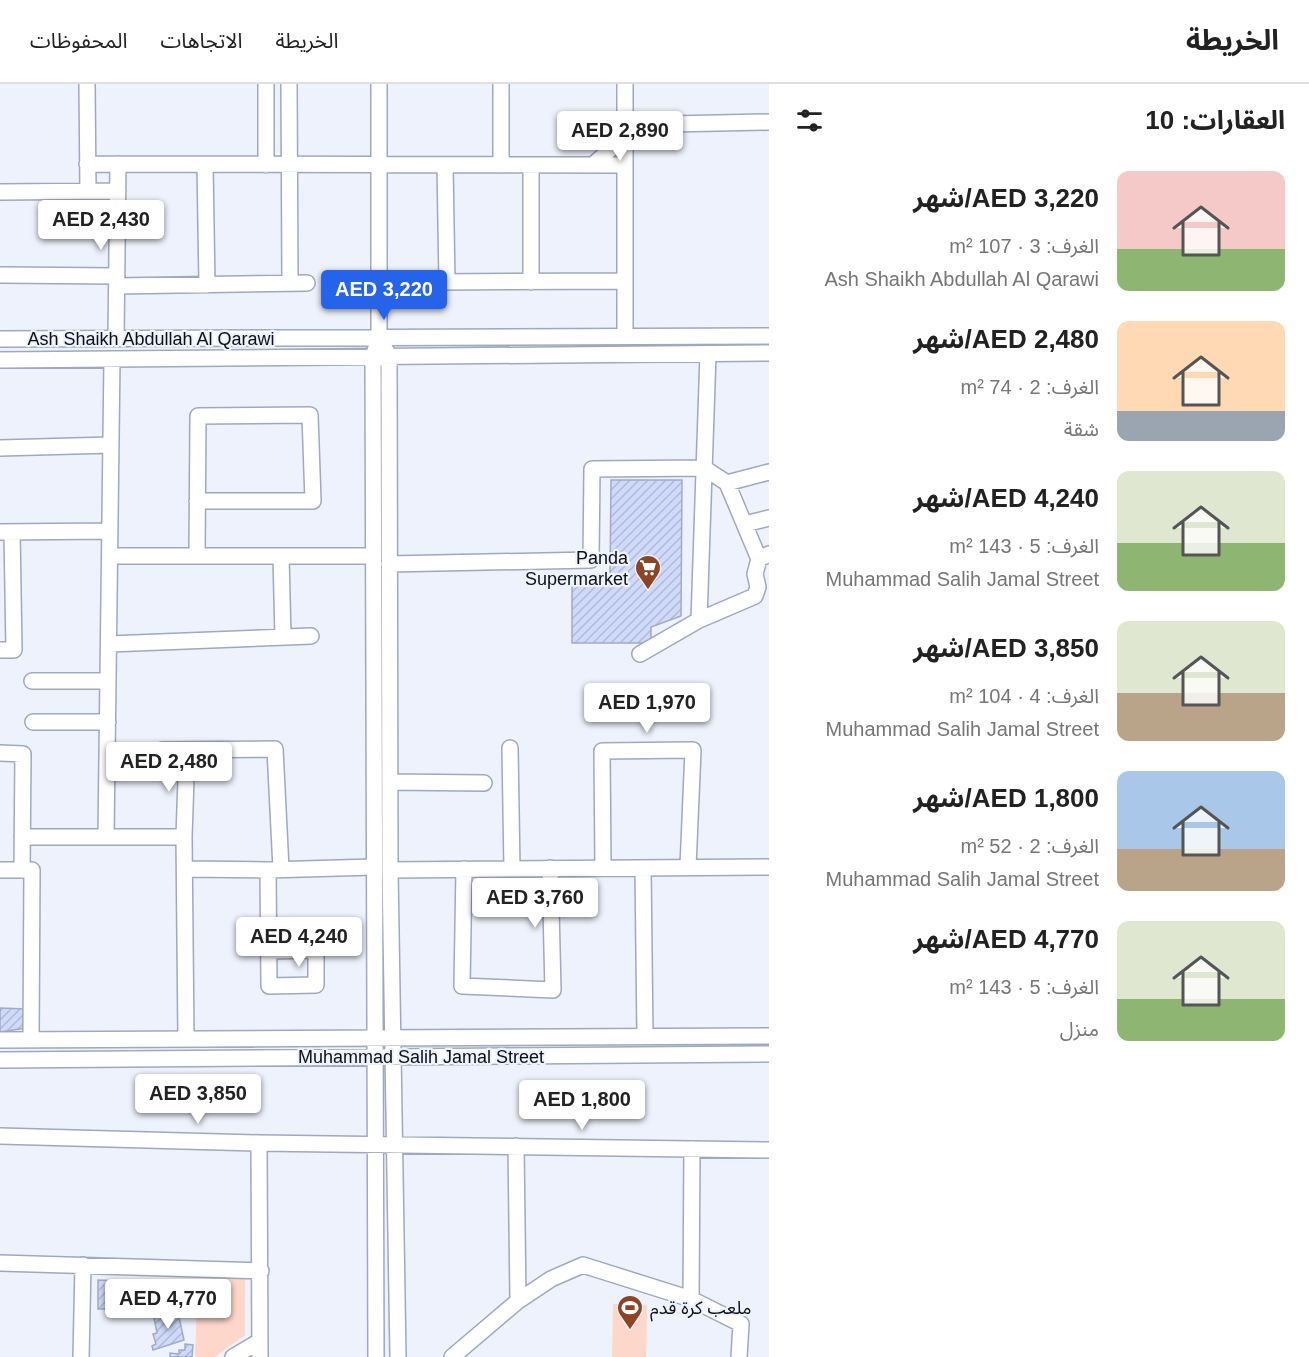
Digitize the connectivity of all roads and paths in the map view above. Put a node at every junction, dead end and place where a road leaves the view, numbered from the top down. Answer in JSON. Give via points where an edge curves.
{"nodes":[{"id":1,"x":87,"y":84,"type":"edge"},
{"id":2,"x":266,"y":84,"type":"edge"},
{"id":3,"x":289,"y":84,"type":"edge"},
{"id":4,"x":501,"y":84,"type":"edge"},
{"id":5,"x":379,"y":85,"type":"edge"},
{"id":6,"x":625,"y":85,"type":"edge"},
{"id":7,"x":769,"y":123,"type":"edge"},
{"id":8,"x":625,"y":130,"type":"junction"},
{"id":9,"x":87,"y":164,"type":"junction"},
{"id":10,"x":118,"y":164,"type":"junction"},
{"id":11,"x":205,"y":165,"type":"junction"},
{"id":12,"x":266,"y":165,"type":"junction"},
{"id":13,"x":289,"y":165,"type":"junction"},
{"id":14,"x":379,"y":165,"type":"junction"},
{"id":15,"x":445,"y":165,"type":"junction"},
{"id":16,"x":501,"y":165,"type":"junction"},
{"id":17,"x":531,"y":165,"type":"junction"},
{"id":18,"x":593,"y":165,"type":"junction"},
{"id":19,"x":625,"y":165,"type":"junction"},
{"id":20,"x":88,"y":191,"type":"junction"},
{"id":21,"x":118,"y":191,"type":"junction"},
{"id":22,"x":0,"y":192,"type":"edge"},
{"id":23,"x":0,"y":275,"type":"edge"},
{"id":24,"x":117,"y":281,"type":"junction"},
{"id":25,"x":625,"y":281,"type":"junction"},
{"id":26,"x":531,"y":282,"type":"junction"},
{"id":27,"x":290,"y":283,"type":"junction"},
{"id":28,"x":307,"y":283,"type":"dead end"},
{"id":29,"x":207,"y":285,"type":"junction"},
{"id":30,"x":625,"y":336,"type":"junction"},
{"id":31,"x":769,"y":336,"type":"edge"},
{"id":32,"x":379,"y":338,"type":"junction"},
{"id":33,"x":0,"y":339,"type":"edge"},
{"id":34,"x":116,"y":339,"type":"junction"},
{"id":35,"x":769,"y":353,"type":"edge"},
{"id":36,"x":708,"y":354,"type":"junction"},
{"id":37,"x":373,"y":357,"type":"junction"},
{"id":38,"x":389,"y":357,"type":"junction"},
{"id":39,"x":112,"y":359,"type":"junction"},
{"id":40,"x":0,"y":360,"type":"edge"},
{"id":41,"x":111,"y":445,"type":"junction"},
{"id":42,"x":0,"y":448,"type":"edge"},
{"id":43,"x":704,"y":468,"type":"junction"},
{"id":44,"x":769,"y":472,"type":"edge"},
{"id":45,"x":728,"y":483,"type":"junction"},
{"id":46,"x":198,"y":501,"type":"junction"},
{"id":47,"x":769,"y":518,"type":"edge"},
{"id":48,"x":745,"y":524,"type":"junction"},
{"id":49,"x":110,"y":531,"type":"junction"},
{"id":50,"x":6,"y":532,"type":"edge"},
{"id":51,"x":110,"y":556,"type":"junction"},
{"id":52,"x":197,"y":556,"type":"junction"},
{"id":53,"x":281,"y":556,"type":"junction"},
{"id":54,"x":373,"y":556,"type":"junction"},
{"id":55,"x":764,"y":556,"type":"edge"},
{"id":56,"x":389,"y":564,"type":"junction"},
{"id":57,"x":699,"y":620,"type":"junction"},
{"id":58,"x":311,"y":636,"type":"dead end"},
{"id":59,"x":283,"y":637,"type":"junction"},
{"id":60,"x":109,"y":644,"type":"junction"},
{"id":61,"x":0,"y":650,"type":"edge"},
{"id":62,"x":640,"y":654,"type":"dead end"},
{"id":63,"x":32,"y":681,"type":"dead end"},
{"id":64,"x":108,"y":681,"type":"junction"},
{"id":65,"x":33,"y":722,"type":"dead end"},
{"id":66,"x":108,"y":722,"type":"junction"},
{"id":67,"x":510,"y":748,"type":"dead end"},
{"id":68,"x":162,"y":750,"type":"dead end"},
{"id":69,"x":187,"y":750,"type":"junction"},
{"id":70,"x":0,"y":753,"type":"edge"},
{"id":71,"x":390,"y":782,"type":"junction"},
{"id":72,"x":484,"y":783,"type":"dead end"},
{"id":73,"x":22,"y":837,"type":"junction"},
{"id":74,"x":106,"y":837,"type":"junction"},
{"id":75,"x":184,"y":837,"type":"junction"},
{"id":76,"x":374,"y":867,"type":"junction"},
{"id":77,"x":688,"y":867,"type":"junction"},
{"id":78,"x":769,"y":867,"type":"edge"},
{"id":79,"x":512,"y":868,"type":"junction"},
{"id":80,"x":550,"y":868,"type":"junction"},
{"id":81,"x":603,"y":868,"type":"junction"},
{"id":82,"x":644,"y":868,"type":"junction"},
{"id":83,"x":184,"y":869,"type":"junction"},
{"id":84,"x":274,"y":869,"type":"junction"},
{"id":85,"x":464,"y":869,"type":"junction"},
{"id":86,"x":0,"y":870,"type":"edge"},
{"id":87,"x":22,"y":870,"type":"junction"},
{"id":88,"x":390,"y":870,"type":"junction"},
{"id":89,"x":269,"y":951,"type":"dead end"},
{"id":90,"x":645,"y":1036,"type":"junction"},
{"id":91,"x":769,"y":1036,"type":"edge"},
{"id":92,"x":374,"y":1038,"type":"junction"},
{"id":93,"x":392,"y":1038,"type":"junction"},
{"id":94,"x":186,"y":1039,"type":"junction"},
{"id":95,"x":0,"y":1040,"type":"edge"},
{"id":96,"x":31,"y":1040,"type":"junction"},
{"id":97,"x":769,"y":1054,"type":"edge"},
{"id":98,"x":374,"y":1058,"type":"junction"},
{"id":99,"x":393,"y":1058,"type":"junction"},
{"id":100,"x":0,"y":1060,"type":"edge"},
{"id":101,"x":0,"y":1136,"type":"edge"},
{"id":102,"x":260,"y":1143,"type":"junction"},
{"id":103,"x":375,"y":1144,"type":"junction"},
{"id":104,"x":395,"y":1144,"type":"junction"},
{"id":105,"x":516,"y":1146,"type":"junction"},
{"id":106,"x":692,"y":1149,"type":"junction"},
{"id":107,"x":769,"y":1150,"type":"edge"},
{"id":108,"x":0,"y":1263,"type":"edge"},
{"id":109,"x":83,"y":1265,"type":"junction"},
{"id":110,"x":261,"y":1271,"type":"junction"},
{"id":111,"x":691,"y":1299,"type":"junction"},
{"id":112,"x":518,"y":1301,"type":"junction"},
{"id":113,"x":260,"y":1341,"type":"junction"},
{"id":114,"x":81,"y":1357,"type":"edge"},
{"id":115,"x":233,"y":1357,"type":"edge"},
{"id":116,"x":260,"y":1357,"type":"edge"},
{"id":117,"x":376,"y":1357,"type":"edge"},
{"id":118,"x":398,"y":1357,"type":"edge"},
{"id":119,"x":452,"y":1357,"type":"edge"},
{"id":120,"x":739,"y":1357,"type":"edge"}],
"edges":[{"from":1,"to":9,"type":"street"},
{"from":2,"to":12,"type":"street"},
{"from":3,"to":13,"type":"street"},
{"from":4,"to":16,"type":"street"},
{"from":5,"to":14,"type":"street"},
{"from":6,"to":8,"type":"street"},
{"from":7,"to":8,"type":"street"},
{"from":8,"to":18,"type":"street"},
{"from":8,"to":19,"type":"street"},
{"from":9,"to":10,"type":"street"},
{"from":9,"to":20,"type":"street"},
{"from":10,"to":11,"type":"street"},
{"from":10,"to":21,"type":"street"},
{"from":11,"to":12,"type":"street"},
{"from":11,"to":29,"type":"street"},
{"from":12,"to":13,"type":"street"},
{"from":13,"to":14,"type":"street"},
{"from":13,"to":27,"type":"street"},
{"from":14,"to":15,"type":"street"},
{"from":14,"to":32,"type":"street"},
{"from":15,"to":16,"type":"street"},
{"from":15,"to":26,"type":"street","via":[[441,282]]},
{"from":16,"to":17,"type":"street"},
{"from":17,"to":18,"type":"street"},
{"from":17,"to":26,"type":"street"},
{"from":18,"to":19,"type":"street"},
{"from":19,"to":25,"type":"street"},
{"from":20,"to":21,"type":"street"},
{"from":20,"to":22,"type":"street"},
{"from":21,"to":24,"type":"street"},
{"from":23,"to":24,"type":"street"},
{"from":24,"to":29,"type":"street"},
{"from":24,"to":34,"type":"street"},
{"from":25,"to":26,"type":"street"},
{"from":25,"to":30,"type":"street"},
{"from":27,"to":28,"type":"street"},
{"from":27,"to":29,"type":"street"},
{"from":30,"to":31,"type":"street","name":"Ash Shaikh Abdullah Al Qarawi"},
{"from":30,"to":32,"type":"street","name":"Ash Shaikh Abdullah Al Qarawi"},
{"from":32,"to":34,"type":"street","name":"Ash Shaikh Abdullah Al Qarawi"},
{"from":32,"to":37,"type":"street"},
{"from":32,"to":38,"type":"street"},
{"from":33,"to":34,"type":"street","name":"Ash Shaikh Abdullah Al Qarawi"},
{"from":35,"to":36,"type":"street"},
{"from":36,"to":38,"type":"street"},
{"from":36,"to":43,"type":"street"},
{"from":37,"to":38,"type":"street"},
{"from":37,"to":39,"type":"street"},
{"from":37,"to":54,"type":"street"},
{"from":38,"to":56,"type":"street"},
{"from":39,"to":40,"type":"street"},
{"from":39,"to":41,"type":"street"},
{"from":41,"to":42,"type":"street"},
{"from":41,"to":49,"type":"street"},
{"from":43,"to":45,"type":"street"},
{"from":43,"to":56,"type":"street","via":[[592,469],[591,560]]},
{"from":43,"to":57,"type":"street"},
{"from":44,"to":45,"type":"street"},
{"from":45,"to":48,"type":"street"},
{"from":46,"to":46,"type":"street","via":[[198,416],[310,415],[313,501]]},
{"from":46,"to":52,"type":"street"},
{"from":47,"to":48,"type":"street"},
{"from":48,"to":55,"type":"street"},
{"from":49,"to":50,"type":"street"},
{"from":49,"to":51,"type":"street"},
{"from":50,"to":61,"type":"street","via":[[14,650]]},
{"from":51,"to":52,"type":"street"},
{"from":51,"to":60,"type":"street"},
{"from":52,"to":53,"type":"street"},
{"from":53,"to":54,"type":"street"},
{"from":53,"to":59,"type":"street"},
{"from":54,"to":76,"type":"street"},
{"from":55,"to":57,"type":"street","via":[[755,574],[755,596]]},
{"from":56,"to":71,"type":"street"},
{"from":57,"to":62,"type":"street"},
{"from":58,"to":59,"type":"street"},
{"from":59,"to":60,"type":"street"},
{"from":60,"to":64,"type":"street"},
{"from":63,"to":64,"type":"street"},
{"from":64,"to":66,"type":"street"},
{"from":65,"to":66,"type":"street"},
{"from":66,"to":74,"type":"street"},
{"from":67,"to":79,"type":"street"},
{"from":68,"to":69,"type":"street"},
{"from":69,"to":75,"type":"street"},
{"from":69,"to":84,"type":"street","via":[[275,749]]},
{"from":70,"to":73,"type":"street","via":[[23,754]]},
{"from":71,"to":72,"type":"street"},
{"from":71,"to":88,"type":"street"},
{"from":73,"to":74,"type":"street"},
{"from":73,"to":87,"type":"street"},
{"from":74,"to":75,"type":"street"},
{"from":75,"to":83,"type":"street"},
{"from":76,"to":84,"type":"street"},
{"from":76,"to":92,"type":"street"},
{"from":77,"to":78,"type":"street"},
{"from":77,"to":81,"type":"street","via":[[693,750],[602,751]]},
{"from":77,"to":82,"type":"street"},
{"from":79,"to":80,"type":"street"},
{"from":79,"to":85,"type":"street"},
{"from":80,"to":81,"type":"street"},
{"from":80,"to":85,"type":"street","via":[[553,990],[462,986]]},
{"from":81,"to":82,"type":"street"},
{"from":82,"to":90,"type":"street"},
{"from":83,"to":84,"type":"street"},
{"from":83,"to":94,"type":"street"},
{"from":84,"to":89,"type":"street"},
{"from":85,"to":88,"type":"street"},
{"from":86,"to":87,"type":"street"},
{"from":87,"to":96,"type":"street","via":[[32,870]]},
{"from":88,"to":93,"type":"street"},
{"from":90,"to":91,"type":"street","name":"Muhammad Salih Jamal Street"},
{"from":90,"to":93,"type":"street","name":"Muhammad Salih Jamal Street"},
{"from":92,"to":93,"type":"street","name":"Muhammad Salih Jamal Street"},
{"from":92,"to":94,"type":"street","name":"Muhammad Salih Jamal Street"},
{"from":92,"to":98,"type":"street"},
{"from":93,"to":99,"type":"street"},
{"from":94,"to":96,"type":"street","name":"Muhammad Salih Jamal Street"},
{"from":95,"to":96,"type":"street","name":"Muhammad Salih Jamal Street"},
{"from":97,"to":99,"type":"street","name":"Muhammad Salih Jamal Street"},
{"from":98,"to":99,"type":"street","name":"Muhammad Salih Jamal Street"},
{"from":98,"to":100,"type":"street","name":"Muhammad Salih Jamal Street"},
{"from":98,"to":103,"type":"street"},
{"from":99,"to":104,"type":"street"},
{"from":101,"to":102,"type":"street"},
{"from":102,"to":103,"type":"street"},
{"from":102,"to":110,"type":"street"},
{"from":103,"to":104,"type":"street"},
{"from":103,"to":117,"type":"street"},
{"from":104,"to":105,"type":"street"},
{"from":104,"to":118,"type":"street"},
{"from":105,"to":106,"type":"street"},
{"from":105,"to":112,"type":"street"},
{"from":106,"to":107,"type":"street"},
{"from":106,"to":111,"type":"street"},
{"from":108,"to":109,"type":"street"},
{"from":109,"to":110,"type":"street"},
{"from":109,"to":114,"type":"street"},
{"from":110,"to":113,"type":"street"},
{"from":111,"to":112,"type":"street","via":[[583,1265],[551,1279]]},
{"from":111,"to":120,"type":"street","via":[[741,1324]]},
{"from":112,"to":119,"type":"street"},
{"from":113,"to":115,"type":"street"},
{"from":113,"to":116,"type":"street"}]}
